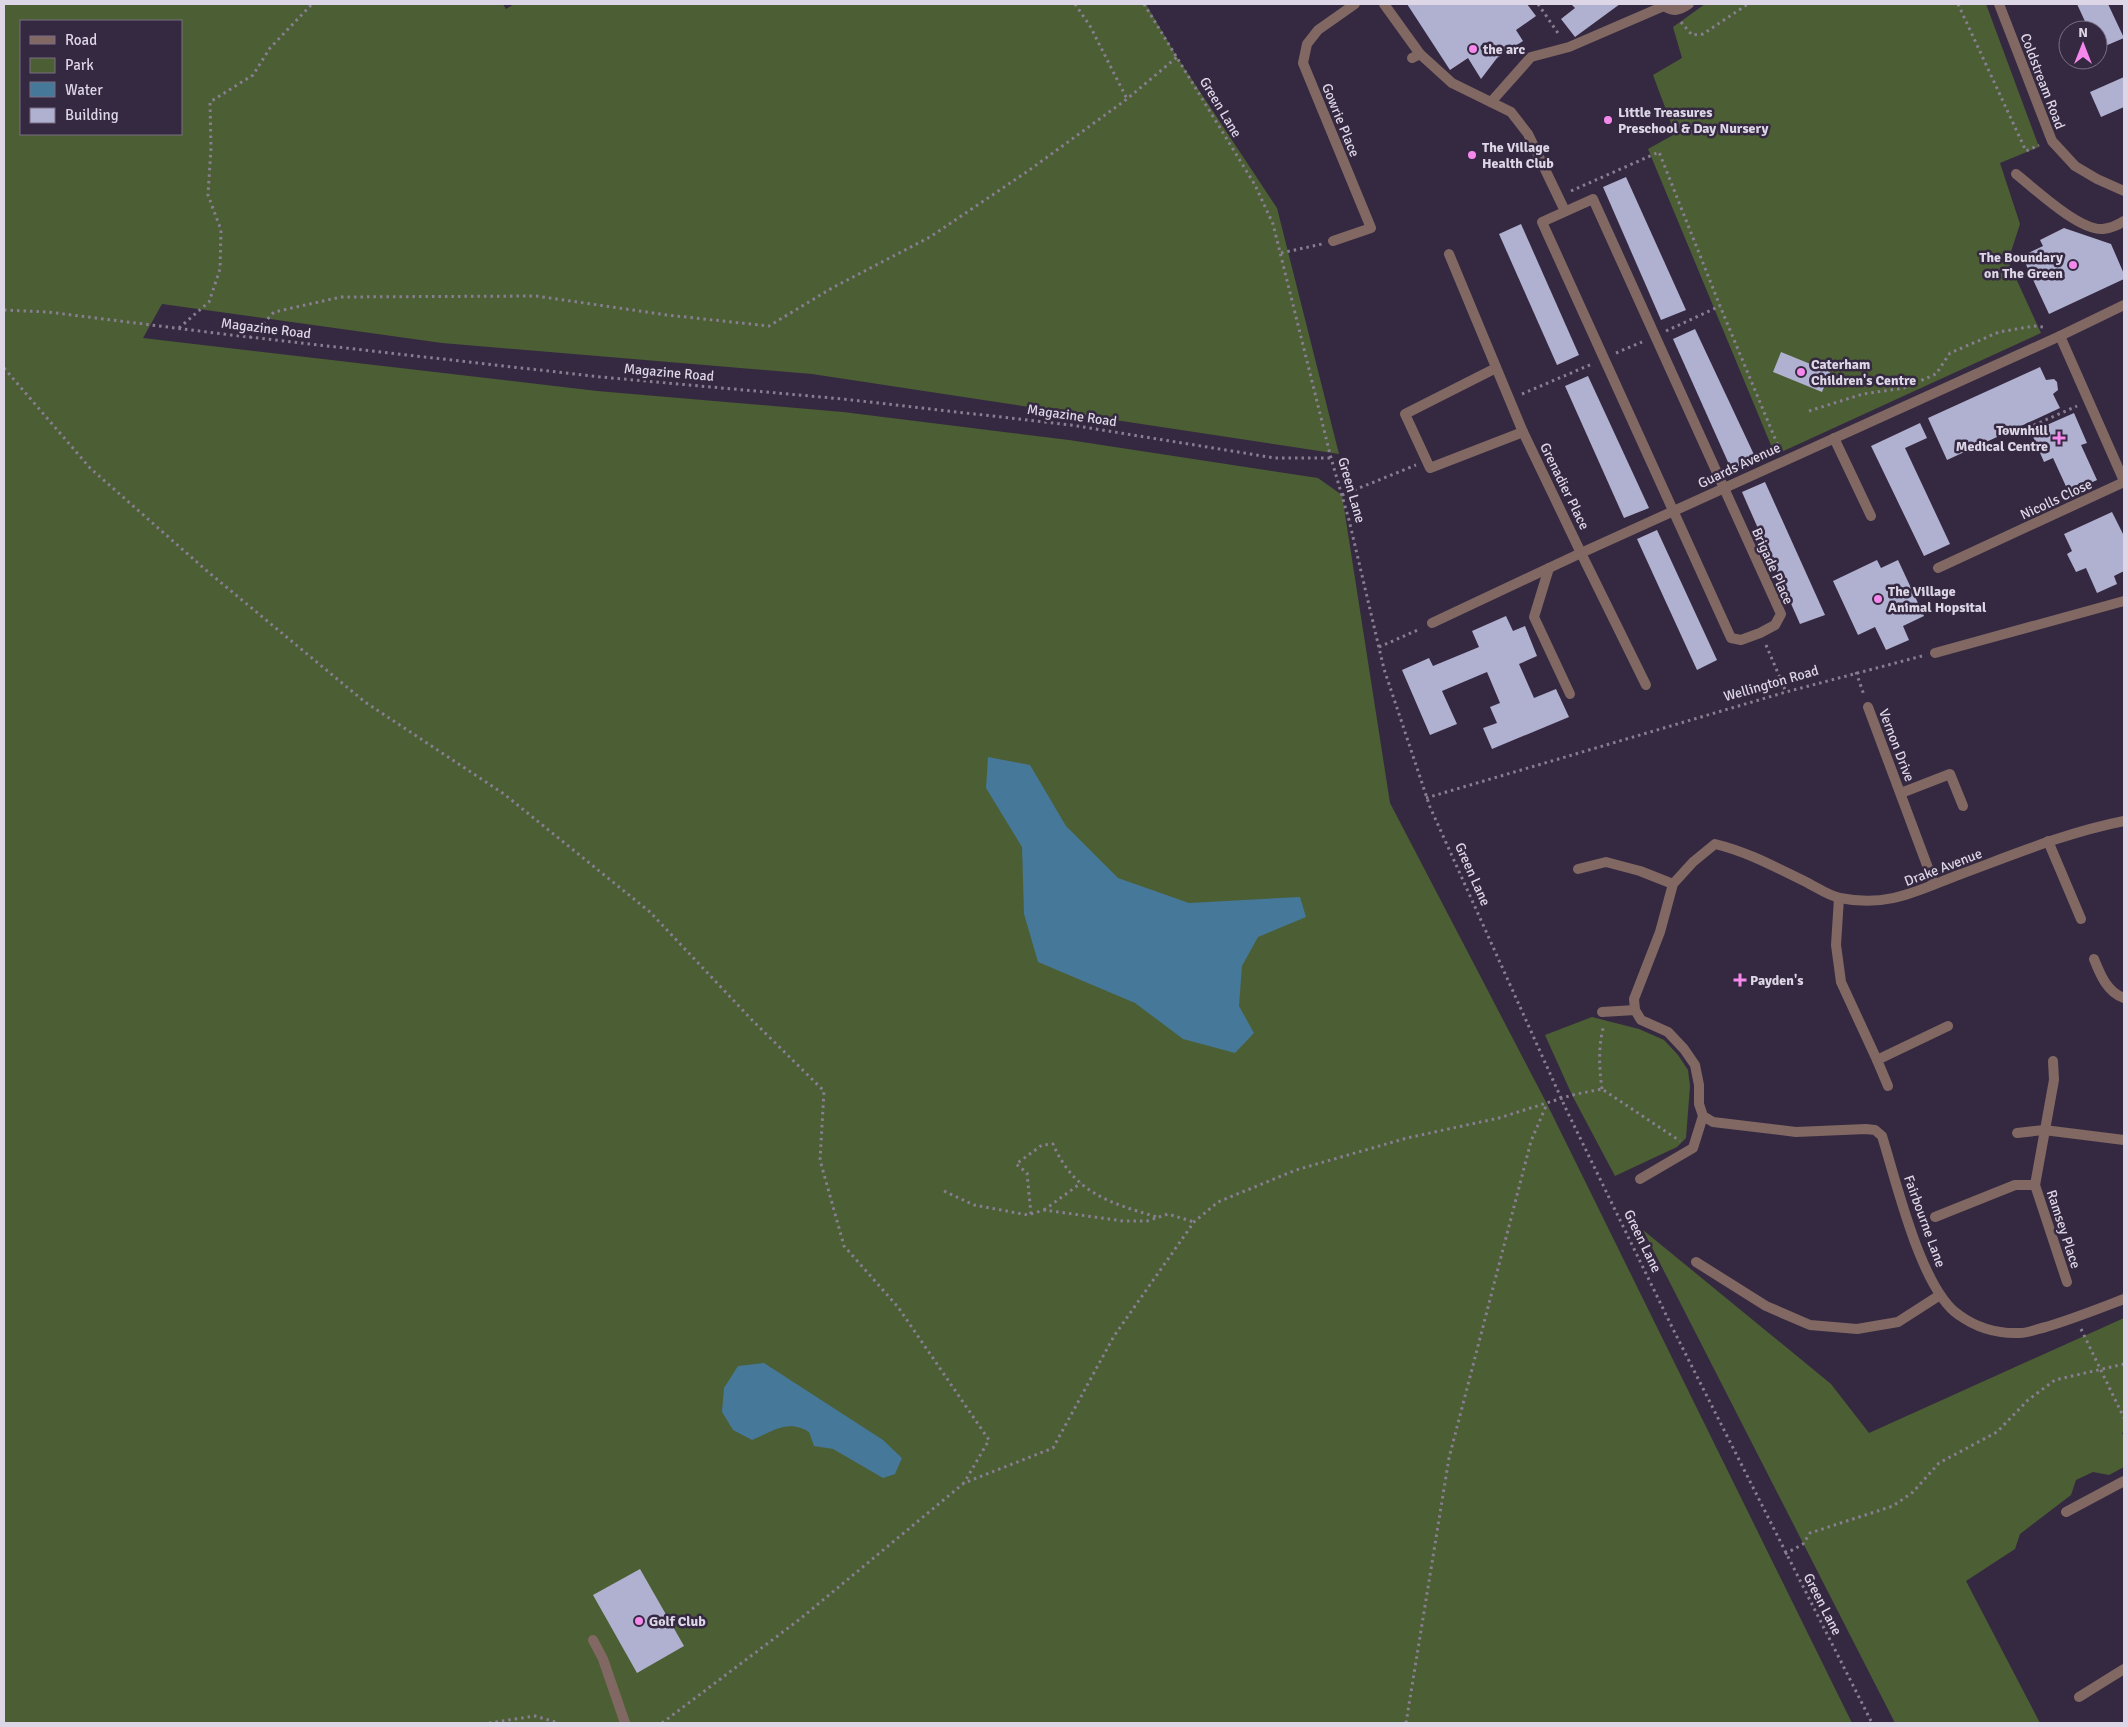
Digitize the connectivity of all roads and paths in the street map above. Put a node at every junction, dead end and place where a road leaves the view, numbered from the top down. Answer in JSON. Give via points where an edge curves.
{"nodes":[{"id":1,"x":312,"y":4,"type":"edge"},
{"id":2,"x":1075,"y":4,"type":"edge"},
{"id":3,"x":1144,"y":4,"type":"edge"},
{"id":4,"x":1356,"y":4,"type":"edge"},
{"id":5,"x":1384,"y":4,"type":"edge"},
{"id":6,"x":1538,"y":4,"type":"edge"},
{"id":7,"x":1689,"y":4,"type":"edge"},
{"id":8,"x":1748,"y":4,"type":"edge"},
{"id":9,"x":1958,"y":4,"type":"edge"},
{"id":10,"x":1998,"y":4,"type":"edge"},
{"id":11,"x":1666,"y":7,"type":"edge"},
{"id":12,"x":1568,"y":47,"type":"junction"},
{"id":13,"x":1177,"y":57,"type":"junction"},
{"id":14,"x":1127,"y":99,"type":"junction"},
{"id":15,"x":1491,"y":102,"type":"junction"},
{"id":16,"x":2052,"y":141,"type":"junction"},
{"id":17,"x":2016,"y":174,"type":"dead end"},
{"id":18,"x":2124,"y":191,"type":"edge"},
{"id":19,"x":1558,"y":197,"type":"junction"},
{"id":20,"x":1565,"y":211,"type":"junction"},
{"id":21,"x":2124,"y":221,"type":"edge"},
{"id":22,"x":1334,"y":241,"type":"joint"},
{"id":23,"x":1281,"y":253,"type":"junction"},
{"id":24,"x":1449,"y":254,"type":"dead end"},
{"id":25,"x":2124,"y":306,"type":"edge"},
{"id":26,"x":4,"y":310,"type":"edge"},
{"id":27,"x":2052,"y":327,"type":"dead end"},
{"id":28,"x":179,"y":328,"type":"junction"},
{"id":29,"x":2060,"y":336,"type":"junction"},
{"id":30,"x":250,"y":338,"type":"junction"},
{"id":31,"x":4,"y":368,"type":"edge"},
{"id":32,"x":1496,"y":368,"type":"junction"},
{"id":33,"x":2089,"y":400,"type":"junction"},
{"id":34,"x":1809,"y":411,"type":"dead end"},
{"id":35,"x":1524,"y":432,"type":"junction"},
{"id":36,"x":2018,"y":436,"type":"dead end"},
{"id":37,"x":1834,"y":438,"type":"junction"},
{"id":38,"x":1330,"y":458,"type":"junction"},
{"id":39,"x":1784,"y":460,"type":"junction"},
{"id":40,"x":1427,"y":461,"type":"junction"},
{"id":41,"x":2124,"y":482,"type":"edge"},
{"id":42,"x":1722,"y":488,"type":"junction"},
{"id":43,"x":1342,"y":495,"type":"junction"},
{"id":44,"x":1673,"y":511,"type":"junction"},
{"id":45,"x":1871,"y":516,"type":"dead end"},
{"id":46,"x":1581,"y":552,"type":"junction"},
{"id":47,"x":1549,"y":568,"type":"junction"},
{"id":48,"x":1938,"y":568,"type":"dead end"},
{"id":49,"x":2124,"y":601,"type":"edge"},
{"id":50,"x":1432,"y":624,"type":"joint"},
{"id":51,"x":1760,"y":632,"type":"junction"},
{"id":52,"x":1379,"y":647,"type":"junction"},
{"id":53,"x":1935,"y":653,"type":"joint"},
{"id":54,"x":1856,"y":672,"type":"junction"},
{"id":55,"x":1646,"y":685,"type":"dead end"},
{"id":56,"x":1786,"y":692,"type":"junction"},
{"id":57,"x":1570,"y":694,"type":"dead end"},
{"id":58,"x":1868,"y":708,"type":"joint"},
{"id":59,"x":1901,"y":793,"type":"junction"},
{"id":60,"x":1426,"y":798,"type":"junction"},
{"id":61,"x":1963,"y":806,"type":"dead end"},
{"id":62,"x":2124,"y":821,"type":"edge"},
{"id":63,"x":2048,"y":841,"type":"junction"},
{"id":64,"x":1578,"y":869,"type":"dead end"},
{"id":65,"x":1673,"y":884,"type":"junction"},
{"id":66,"x":1934,"y":884,"type":"junction"},
{"id":67,"x":1839,"y":898,"type":"junction"},
{"id":68,"x":2081,"y":919,"type":"dead end"},
{"id":69,"x":2094,"y":958,"type":"dead end"},
{"id":70,"x":2124,"y":998,"type":"edge"},
{"id":71,"x":1635,"y":1010,"type":"junction"},
{"id":72,"x":1605,"y":1012,"type":"joint"},
{"id":73,"x":1948,"y":1026,"type":"dead end"},
{"id":74,"x":1877,"y":1060,"type":"junction"},
{"id":75,"x":2053,"y":1061,"type":"dead end"},
{"id":76,"x":1888,"y":1086,"type":"dead end"},
{"id":77,"x":1602,"y":1089,"type":"junction"},
{"id":78,"x":1562,"y":1098,"type":"junction"},
{"id":79,"x":1547,"y":1104,"type":"junction"},
{"id":80,"x":1703,"y":1116,"type":"junction"},
{"id":81,"x":2044,"y":1130,"type":"junction"},
{"id":82,"x":2017,"y":1133,"type":"dead end"},
{"id":83,"x":2124,"y":1140,"type":"edge"},
{"id":84,"x":1693,"y":1148,"type":"junction"},
{"id":85,"x":1640,"y":1179,"type":"dead end"},
{"id":86,"x":1081,"y":1183,"type":"junction"},
{"id":87,"x":2035,"y":1185,"type":"junction"},
{"id":88,"x":944,"y":1191,"type":"dead end"},
{"id":89,"x":1044,"y":1210,"type":"junction"},
{"id":90,"x":1031,"y":1214,"type":"junction"},
{"id":91,"x":1158,"y":1217,"type":"junction"},
{"id":92,"x":1935,"y":1217,"type":"dead end"},
{"id":93,"x":1194,"y":1222,"type":"junction"},
{"id":94,"x":1696,"y":1262,"type":"dead end"},
{"id":95,"x":2067,"y":1282,"type":"dead end"},
{"id":96,"x":1940,"y":1295,"type":"junction"},
{"id":97,"x":2124,"y":1299,"type":"edge"},
{"id":98,"x":2076,"y":1318,"type":"junction"},
{"id":99,"x":2124,"y":1364,"type":"edge"},
{"id":100,"x":2100,"y":1370,"type":"junction"},
{"id":101,"x":2124,"y":1418,"type":"edge"},
{"id":102,"x":2124,"y":1481,"type":"edge"},
{"id":103,"x":964,"y":1483,"type":"junction"},
{"id":104,"x":2066,"y":1512,"type":"dead end"},
{"id":105,"x":1785,"y":1554,"type":"junction"},
{"id":106,"x":593,"y":1640,"type":"dead end"},
{"id":107,"x":2124,"y":1669,"type":"edge"},
{"id":108,"x":2078,"y":1697,"type":"dead end"},
{"id":109,"x":489,"y":1723,"type":"edge"},
{"id":110,"x":559,"y":1723,"type":"edge"},
{"id":111,"x":626,"y":1723,"type":"edge"},
{"id":112,"x":662,"y":1723,"type":"edge"},
{"id":113,"x":1406,"y":1723,"type":"edge"},
{"id":114,"x":1872,"y":1723,"type":"edge"}],
"edges":[{"from":1,"to":28,"type":"path","via":[[270,48],[253,75],[210,102],[208,195],[221,230],[220,269],[209,302]]},
{"from":2,"to":14,"type":"path","via":[[1090,26]]},
{"from":3,"to":13,"type":"path","name":"Green Lane"},
{"from":4,"to":22,"type":"street","name":"Gowrie Place","via":[[1318,30],[1306,44],[1303,62],[1371,228]]},
{"from":5,"to":15,"type":"street","via":[[1416,56],[1452,83]]},
{"from":6,"to":12,"type":"path"},
{"from":7,"to":11,"type":"street","via":[[1680,10]]},
{"from":8,"to":11,"type":"path","via":[[1703,34],[1692,36]]},
{"from":9,"to":16,"type":"path","via":[[2026,151]]},
{"from":10,"to":16,"type":"street","name":"Coldstream Road"},
{"from":11,"to":12,"type":"street"},
{"from":12,"to":15,"type":"street","via":[[1530,57]]},
{"from":13,"to":14,"type":"path"},
{"from":13,"to":23,"type":"path","name":"Green Lane","via":[[1255,185],[1273,224]]},
{"from":14,"to":30,"type":"path","via":[[930,237],[832,288],[769,326],[667,316],[536,296],[341,297],[274,312]]},
{"from":15,"to":19,"type":"street","via":[[1511,112],[1528,134]]},
{"from":16,"to":18,"type":"street","name":"Coldstream Road","via":[[2075,166]]},
{"from":17,"to":21,"type":"street","via":[[2062,212],[2093,227],[2102,229]]},
{"from":19,"to":20,"type":"street"},
{"from":19,"to":39,"type":"path","via":[[1659,152]]},
{"from":20,"to":42,"type":"street","name":"Brigade Place","via":[[1593,199]]},
{"from":20,"to":44,"type":"street","name":"Brigade Place","via":[[1542,222]]},
{"from":22,"to":23,"type":"path"},
{"from":23,"to":38,"type":"path","name":"Green Lane"},
{"from":24,"to":32,"type":"street","name":"Grenadier Place"},
{"from":25,"to":29,"type":"street","name":"Guards Avenue"},
{"from":26,"to":28,"type":"path","name":"Magazine Road","via":[[48,312]]},
{"from":27,"to":34,"type":"path","via":[[2034,326],[1999,332],[1950,353],[1936,374],[1904,388],[1863,394]]},
{"from":28,"to":30,"type":"path","name":"Magazine Road"},
{"from":29,"to":33,"type":"street"},
{"from":29,"to":37,"type":"street","name":"Guards Avenue"},
{"from":30,"to":38,"type":"path","name":"Magazine Road","via":[[1071,425],[1275,458]]},
{"from":31,"to":103,"type":"path","via":[[90,468],[207,571],[365,702],[504,794],[650,912],[824,1091],[820,1160],[844,1246],[898,1307],[989,1440]]},
{"from":32,"to":35,"type":"street","name":"Grenadier Place"},
{"from":32,"to":40,"type":"street","via":[[1405,414]]},
{"from":33,"to":36,"type":"path","via":[[2024,430]]},
{"from":33,"to":41,"type":"street"},
{"from":35,"to":40,"type":"street","name":"Grenadier Place","via":[[1430,468]]},
{"from":35,"to":46,"type":"street","name":"Grenadier Place"},
{"from":37,"to":39,"type":"street","name":"Guards Avenue"},
{"from":37,"to":45,"type":"street"},
{"from":38,"to":43,"type":"path","name":"Green Lane"},
{"from":39,"to":42,"type":"street","name":"Guards Avenue"},
{"from":40,"to":43,"type":"path"},
{"from":41,"to":48,"type":"street","name":"Nicolls Close"},
{"from":42,"to":44,"type":"street","name":"Guards Avenue"},
{"from":42,"to":51,"type":"street","name":"Brigade Place","via":[[1781,614],[1775,625]]},
{"from":43,"to":52,"type":"path","name":"Green Lane"},
{"from":44,"to":46,"type":"street","name":"Guards Avenue"},
{"from":44,"to":51,"type":"street","name":"Brigade Place","via":[[1732,638],[1741,640]]},
{"from":46,"to":47,"type":"street","name":"Guards Avenue"},
{"from":46,"to":55,"type":"street","name":"Grenadier Place"},
{"from":47,"to":50,"type":"street","name":"Guards Avenue"},
{"from":47,"to":57,"type":"street","via":[[1534,617]]},
{"from":49,"to":53,"type":"street"},
{"from":50,"to":52,"type":"path"},
{"from":51,"to":56,"type":"path"},
{"from":52,"to":60,"type":"path","name":"Green Lane"},
{"from":53,"to":54,"type":"path","name":"Wellington Road"},
{"from":54,"to":56,"type":"path","name":"Wellington Road"},
{"from":54,"to":58,"type":"path"},
{"from":56,"to":60,"type":"path","name":"Wellington Road"},
{"from":58,"to":59,"type":"street","name":"Vernon Drive"},
{"from":59,"to":61,"type":"street","name":"Vernon Drive","via":[[1950,774]]},
{"from":59,"to":66,"type":"street","name":"Vernon Drive"},
{"from":60,"to":78,"type":"path","name":"Green Lane"},
{"from":62,"to":63,"type":"street","name":"Drake Avenue"},
{"from":63,"to":66,"type":"street","name":"Drake Avenue"},
{"from":63,"to":68,"type":"street"},
{"from":64,"to":65,"type":"street","via":[[1606,862],[1640,870]]},
{"from":65,"to":67,"type":"street","name":"Drake Avenue","via":[[1715,844],[1742,851]]},
{"from":65,"to":71,"type":"street","via":[[1660,932],[1634,999]]},
{"from":66,"to":67,"type":"street","name":"Drake Avenue","via":[[1907,896],[1877,901]]},
{"from":67,"to":74,"type":"street","via":[[1836,945],[1841,982]]},
{"from":69,"to":70,"type":"street","via":[[2106,984]]},
{"from":71,"to":72,"type":"street"},
{"from":71,"to":80,"type":"street","via":[[1641,1020],[1668,1032],[1695,1065]]},
{"from":72,"to":77,"type":"path","via":[[1601,1036]]},
{"from":73,"to":74,"type":"street"},
{"from":74,"to":76,"type":"street"},
{"from":75,"to":81,"type":"street","name":"Ramsey Place","via":[[2054,1080]]},
{"from":77,"to":78,"type":"path"},
{"from":77,"to":84,"type":"path"},
{"from":78,"to":79,"type":"path"},
{"from":78,"to":105,"type":"path","name":"Green Lane"},
{"from":79,"to":93,"type":"path","via":[[1407,1138],[1296,1170],[1218,1202]]},
{"from":79,"to":113,"type":"path","via":[[1532,1141],[1449,1458]]},
{"from":80,"to":84,"type":"street"},
{"from":80,"to":96,"type":"street","name":"Fairbourne Lane","via":[[1713,1122],[1796,1132],[1875,1130],[1882,1136],[1909,1226]]},
{"from":81,"to":82,"type":"street"},
{"from":81,"to":83,"type":"street"},
{"from":81,"to":87,"type":"street","name":"Ramsey Place"},
{"from":84,"to":85,"type":"street"},
{"from":86,"to":89,"type":"path"},
{"from":86,"to":90,"type":"path","via":[[1061,1164],[1053,1144],[1042,1145],[1028,1153],[1016,1164],[1027,1173]]},
{"from":86,"to":91,"type":"path","via":[[1102,1197]]},
{"from":87,"to":92,"type":"street","name":"Ramsey Place","via":[[2015,1185]]},
{"from":87,"to":95,"type":"street","name":"Ramsey Place"},
{"from":88,"to":90,"type":"path","via":[[974,1205]]},
{"from":89,"to":90,"type":"path"},
{"from":89,"to":91,"type":"path","via":[[1123,1222]]},
{"from":91,"to":93,"type":"path","via":[[1168,1214]]},
{"from":93,"to":103,"type":"path","via":[[1114,1336],[1053,1448]]},
{"from":94,"to":96,"type":"street","via":[[1766,1306],[1810,1325],[1858,1329],[1898,1322]]},
{"from":96,"to":98,"type":"street","name":"Fairbourne Lane","via":[[1958,1315],[1988,1331],[2021,1333]]},
{"from":97,"to":98,"type":"street","name":"Fairbourne Lane"},
{"from":98,"to":100,"type":"path"},
{"from":99,"to":100,"type":"path"},
{"from":100,"to":101,"type":"path"},
{"from":100,"to":105,"type":"path","via":[[2055,1380],[2028,1400],[1997,1432],[1939,1463],[1913,1492],[1893,1506],[1810,1533],[1803,1544]]},
{"from":102,"to":104,"type":"street"},
{"from":103,"to":112,"type":"path","via":[[800,1619]]},
{"from":105,"to":114,"type":"path","name":"Green Lane"},
{"from":106,"to":111,"type":"street"},
{"from":107,"to":108,"type":"street"},
{"from":109,"to":110,"type":"path","via":[[535,1716]]}]}
